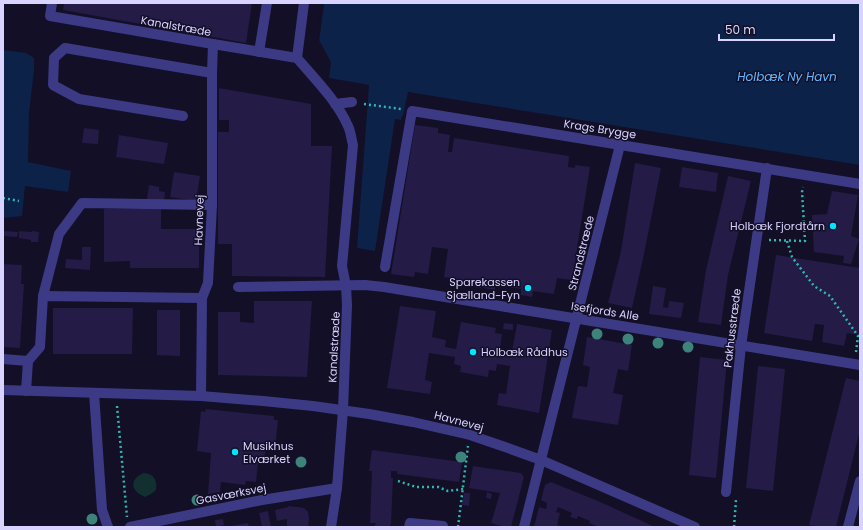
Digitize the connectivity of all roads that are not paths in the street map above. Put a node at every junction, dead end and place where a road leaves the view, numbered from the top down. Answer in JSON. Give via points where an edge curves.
{"nodes":[{"id":1,"x":52,"y":3,"type":"edge"},
{"id":2,"x":267,"y":3,"type":"edge"},
{"id":3,"x":304,"y":3,"type":"edge"},
{"id":4,"x":213,"y":44,"type":"junction"},
{"id":5,"x":259,"y":52,"type":"junction"},
{"id":6,"x":297,"y":58,"type":"junction"},
{"id":7,"x":212,"y":73,"type":"junction"},
{"id":8,"x":352,"y":102,"type":"road end"},
{"id":9,"x":335,"y":104,"type":"junction"},
{"id":10,"x":183,"y":116,"type":"dead end"},
{"id":11,"x":620,"y":145,"type":"junction"},
{"id":12,"x":767,"y":168,"type":"junction"},
{"id":13,"x":860,"y":184,"type":"edge"},
{"id":14,"x":212,"y":205,"type":"junction"},
{"id":15,"x":385,"y":267,"type":"dead end"},
{"id":16,"x":346,"y":286,"type":"junction"},
{"id":17,"x":238,"y":287,"type":"dead end"},
{"id":18,"x":43,"y":296,"type":"junction"},
{"id":19,"x":202,"y":298,"type":"junction"},
{"id":20,"x":577,"y":319,"type":"junction"},
{"id":21,"x":741,"y":346,"type":"junction"},
{"id":22,"x":3,"y":359,"type":"edge"},
{"id":23,"x":28,"y":361,"type":"junction"},
{"id":24,"x":860,"y":365,"type":"edge"},
{"id":25,"x":3,"y":390,"type":"edge"},
{"id":26,"x":26,"y":391,"type":"junction"},
{"id":27,"x":94,"y":393,"type":"junction"},
{"id":28,"x":201,"y":396,"type":"junction"},
{"id":29,"x":343,"y":410,"type":"junction"},
{"id":30,"x":541,"y":460,"type":"junction"},
{"id":31,"x":860,"y":480,"type":"edge"},
{"id":32,"x":337,"y":488,"type":"junction"},
{"id":33,"x":726,"y":492,"type":"road end"},
{"id":34,"x":129,"y":524,"type":"edge"},
{"id":35,"x":443,"y":526,"type":"dead end"},
{"id":36,"x":108,"y":527,"type":"edge"},
{"id":37,"x":331,"y":527,"type":"edge"},
{"id":38,"x":409,"y":527,"type":"edge"},
{"id":39,"x":524,"y":527,"type":"edge"},
{"id":40,"x":695,"y":527,"type":"edge"},
{"id":41,"x":848,"y":527,"type":"edge"}],
"edges":[{"from":1,"to":4,"type":"street","name":"Kanalstræde","via":[[50,16]]},
{"from":2,"to":5,"type":"street"},
{"from":3,"to":6,"type":"street"},
{"from":4,"to":5,"type":"street","name":"Kanalstræde"},
{"from":4,"to":7,"type":"street","name":"Havnevej"},
{"from":5,"to":6,"type":"street","name":"Kanalstræde"},
{"from":6,"to":9,"type":"street","name":"Kanalstræde"},
{"from":7,"to":10,"type":"street","via":[[65,48],[54,58],[53,85],[79,99]]},
{"from":7,"to":14,"type":"street","name":"Havnevej"},
{"from":8,"to":9,"type":"street"},
{"from":9,"to":16,"type":"street","name":"Kanalstræde","via":[[348,126],[353,144],[342,266]]},
{"from":11,"to":12,"type":"street","name":"Krags Brygge"},
{"from":11,"to":15,"type":"street","name":"Krags Brygge","via":[[412,111]]},
{"from":11,"to":20,"type":"street","name":"Strandstræde"},
{"from":12,"to":13,"type":"street","name":"Krags Brygge"},
{"from":12,"to":21,"type":"street","name":"Pakhusstræde"},
{"from":14,"to":18,"type":"street","via":[[82,203],[59,234]]},
{"from":14,"to":19,"type":"street","name":"Havnevej","via":[[208,284]]},
{"from":16,"to":17,"type":"street"},
{"from":16,"to":20,"type":"street","name":"Isefjords Alle","via":[[384,287]]},
{"from":16,"to":29,"type":"street","name":"Kanalstræde"},
{"from":18,"to":19,"type":"street"},
{"from":18,"to":23,"type":"street","via":[[40,347]]},
{"from":19,"to":28,"type":"street","name":"Havnevej"},
{"from":20,"to":21,"type":"street","name":"Isefjords Alle"},
{"from":20,"to":30,"type":"street","name":"Strandstræde"},
{"from":21,"to":24,"type":"street","name":"Isefjords Alle"},
{"from":21,"to":33,"type":"street","name":"Pakhusstræde"},
{"from":22,"to":23,"type":"street"},
{"from":23,"to":26,"type":"street"},
{"from":25,"to":26,"type":"street","name":"Havnevej"},
{"from":26,"to":27,"type":"street","name":"Havnevej"},
{"from":27,"to":28,"type":"street","name":"Havnevej"},
{"from":27,"to":36,"type":"street","via":[[102,510]]},
{"from":28,"to":29,"type":"street","name":"Havnevej"},
{"from":29,"to":30,"type":"street","name":"Havnevej","via":[[470,435]]},
{"from":29,"to":32,"type":"street","name":"Kanalstræde"},
{"from":30,"to":39,"type":"street","name":"Strandstræde"},
{"from":30,"to":40,"type":"street","name":"Havnevej"},
{"from":31,"to":41,"type":"street"},
{"from":32,"to":34,"type":"street","name":"Gasværksvej"},
{"from":32,"to":37,"type":"street","name":"Kanalstræde"},
{"from":35,"to":38,"type":"street","via":[[410,523]]}]}
